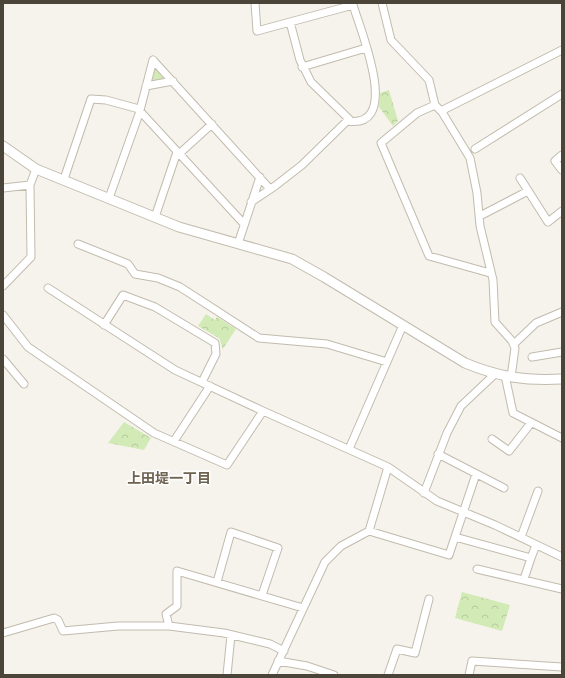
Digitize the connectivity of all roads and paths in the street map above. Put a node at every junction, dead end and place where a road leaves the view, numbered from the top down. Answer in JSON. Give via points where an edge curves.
{"nodes":[{"id":1,"x":255,"y":3,"type":"edge"},
{"id":2,"x":382,"y":3,"type":"edge"},
{"id":3,"x":290,"y":22,"type":"junction"},
{"id":4,"x":366,"y":48,"type":"junction"},
{"id":5,"x":562,"y":50,"type":"edge"},
{"id":6,"x":302,"y":67,"type":"junction"},
{"id":7,"x":173,"y":81,"type":"junction"},
{"id":8,"x":146,"y":86,"type":"junction"},
{"id":9,"x":562,"y":94,"type":"edge"},
{"id":10,"x":435,"y":105,"type":"junction"},
{"id":11,"x":139,"y":109,"type":"junction"},
{"id":12,"x":441,"y":111,"type":"junction"},
{"id":13,"x":347,"y":121,"type":"junction"},
{"id":14,"x":212,"y":124,"type":"junction"},
{"id":15,"x":3,"y":146,"type":"edge"},
{"id":16,"x":475,"y":148,"type":"dead end"},
{"id":17,"x":178,"y":153,"type":"junction"},
{"id":18,"x":562,"y":155,"type":"edge"},
{"id":19,"x":36,"y":169,"type":"junction"},
{"id":20,"x":562,"y":170,"type":"edge"},
{"id":21,"x":260,"y":177,"type":"junction"},
{"id":22,"x":520,"y":178,"type":"dead end"},
{"id":23,"x":64,"y":179,"type":"junction"},
{"id":24,"x":30,"y":185,"type":"junction"},
{"id":25,"x":3,"y":188,"type":"edge"},
{"id":26,"x":270,"y":189,"type":"junction"},
{"id":27,"x":528,"y":191,"type":"junction"},
{"id":28,"x":109,"y":198,"type":"junction"},
{"id":29,"x":251,"y":202,"type":"junction"},
{"id":30,"x":562,"y":211,"type":"edge"},
{"id":31,"x":480,"y":216,"type":"junction"},
{"id":32,"x":155,"y":217,"type":"junction"},
{"id":33,"x":244,"y":224,"type":"junction"},
{"id":34,"x":78,"y":244,"type":"dead end"},
{"id":35,"x":238,"y":244,"type":"junction"},
{"id":36,"x":490,"y":274,"type":"junction"},
{"id":37,"x":3,"y":286,"type":"edge"},
{"id":38,"x":48,"y":288,"type":"dead end"},
{"id":39,"x":562,"y":312,"type":"edge"},
{"id":40,"x":3,"y":315,"type":"edge"},
{"id":41,"x":402,"y":324,"type":"junction"},
{"id":42,"x":104,"y":325,"type":"junction"},
{"id":43,"x":514,"y":344,"type":"junction"},
{"id":44,"x":562,"y":352,"type":"edge"},
{"id":45,"x":532,"y":357,"type":"dead end"},
{"id":46,"x":3,"y":359,"type":"edge"},
{"id":47,"x":386,"y":362,"type":"junction"},
{"id":48,"x":495,"y":374,"type":"junction"},
{"id":49,"x":509,"y":378,"type":"junction"},
{"id":50,"x":562,"y":379,"type":"edge"},
{"id":51,"x":202,"y":382,"type":"junction"},
{"id":52,"x":24,"y":384,"type":"dead end"},
{"id":53,"x":210,"y":386,"type":"junction"},
{"id":54,"x":263,"y":411,"type":"junction"},
{"id":55,"x":531,"y":423,"type":"junction"},
{"id":56,"x":562,"y":438,"type":"edge"},
{"id":57,"x":492,"y":439,"type":"dead end"},
{"id":58,"x":174,"y":441,"type":"junction"},
{"id":59,"x":349,"y":449,"type":"junction"},
{"id":60,"x":438,"y":454,"type":"junction"},
{"id":61,"x":388,"y":467,"type":"junction"},
{"id":62,"x":476,"y":474,"type":"junction"},
{"id":63,"x":504,"y":488,"type":"dead end"},
{"id":64,"x":538,"y":491,"type":"dead end"},
{"id":65,"x":424,"y":492,"type":"junction"},
{"id":66,"x":462,"y":511,"type":"junction"},
{"id":67,"x":369,"y":531,"type":"junction"},
{"id":68,"x":520,"y":537,"type":"junction"},
{"id":69,"x":455,"y":538,"type":"junction"},
{"id":70,"x":536,"y":545,"type":"junction"},
{"id":71,"x":562,"y":557,"type":"edge"},
{"id":72,"x":530,"y":558,"type":"junction"},
{"id":73,"x":477,"y":569,"type":"dead end"},
{"id":74,"x":524,"y":579,"type":"junction"},
{"id":75,"x":217,"y":582,"type":"junction"},
{"id":76,"x":562,"y":588,"type":"edge"},
{"id":77,"x":262,"y":595,"type":"junction"},
{"id":78,"x":429,"y":599,"type":"dead end"},
{"id":79,"x":303,"y":608,"type":"junction"},
{"id":80,"x":169,"y":626,"type":"junction"},
{"id":81,"x":3,"y":633,"type":"edge"},
{"id":82,"x":231,"y":635,"type":"junction"},
{"id":83,"x":284,"y":651,"type":"junction"},
{"id":84,"x":278,"y":661,"type":"junction"},
{"id":85,"x":562,"y":667,"type":"edge"},
{"id":86,"x":227,"y":675,"type":"edge"},
{"id":87,"x":272,"y":675,"type":"edge"},
{"id":88,"x":334,"y":675,"type":"edge"},
{"id":89,"x":388,"y":675,"type":"edge"},
{"id":90,"x":469,"y":675,"type":"edge"}],
"edges":[{"from":1,"to":3,"type":"street","via":[[256,31]]},
{"from":2,"to":10,"type":"street","via":[[391,40],[429,80]]},
{"from":3,"to":4,"type":"street","via":[[353,6]]},
{"from":3,"to":6,"type":"street"},
{"from":4,"to":6,"type":"street"},
{"from":4,"to":13,"type":"street","via":[[375,81],[374,107],[366,117]]},
{"from":5,"to":12,"type":"street"},
{"from":6,"to":13,"type":"street","via":[[310,82],[348,119]]},
{"from":7,"to":8,"type":"street"},
{"from":7,"to":8,"type":"street","via":[[153,60]]},
{"from":7,"to":14,"type":"street"},
{"from":8,"to":11,"type":"street"},
{"from":9,"to":16,"type":"street"},
{"from":10,"to":12,"type":"street"},
{"from":10,"to":36,"type":"street","via":[[412,116],[381,143],[429,256]]},
{"from":11,"to":17,"type":"street"},
{"from":11,"to":23,"type":"street","via":[[92,99]]},
{"from":11,"to":28,"type":"street"},
{"from":12,"to":31,"type":"street","via":[[470,158]]},
{"from":13,"to":26,"type":"street","via":[[302,165]]},
{"from":14,"to":17,"type":"street"},
{"from":14,"to":21,"type":"street"},
{"from":15,"to":19,"type":"street"},
{"from":17,"to":32,"type":"street"},
{"from":17,"to":33,"type":"street"},
{"from":18,"to":20,"type":"street","via":[[555,161]]},
{"from":19,"to":23,"type":"street"},
{"from":19,"to":24,"type":"street"},
{"from":21,"to":26,"type":"street"},
{"from":21,"to":29,"type":"street"},
{"from":22,"to":27,"type":"street"},
{"from":23,"to":28,"type":"street"},
{"from":24,"to":25,"type":"street"},
{"from":24,"to":37,"type":"street","via":[[31,257]]},
{"from":26,"to":29,"type":"street"},
{"from":27,"to":30,"type":"street","via":[[548,222]]},
{"from":27,"to":31,"type":"street"},
{"from":28,"to":32,"type":"street"},
{"from":29,"to":33,"type":"street"},
{"from":31,"to":36,"type":"street"},
{"from":32,"to":35,"type":"street","via":[[179,227]]},
{"from":33,"to":35,"type":"street"},
{"from":34,"to":47,"type":"street","via":[[128,264],[135,274],[158,278],[180,287],[259,338],[327,344]]},
{"from":35,"to":41,"type":"street","via":[[292,259]]},
{"from":36,"to":43,"type":"street","via":[[495,322]]},
{"from":38,"to":42,"type":"street"},
{"from":39,"to":43,"type":"street","via":[[536,323]]},
{"from":40,"to":58,"type":"street","via":[[28,347],[154,433]]},
{"from":41,"to":47,"type":"street"},
{"from":41,"to":48,"type":"street","via":[[465,363]]},
{"from":42,"to":51,"type":"street","via":[[175,370]]},
{"from":42,"to":51,"type":"street","via":[[123,295],[155,307],[215,343],[216,354]]},
{"from":43,"to":49,"type":"street","via":[[516,348]]},
{"from":44,"to":45,"type":"street"},
{"from":46,"to":52,"type":"street"},
{"from":47,"to":59,"type":"street"},
{"from":48,"to":49,"type":"street"},
{"from":48,"to":60,"type":"street","via":[[461,406]]},
{"from":49,"to":50,"type":"street","via":[[534,381]]},
{"from":49,"to":55,"type":"street","via":[[512,413]]},
{"from":51,"to":53,"type":"street"},
{"from":53,"to":54,"type":"street"},
{"from":53,"to":58,"type":"street"},
{"from":54,"to":58,"type":"street","via":[[227,465]]},
{"from":54,"to":59,"type":"street"},
{"from":55,"to":56,"type":"street"},
{"from":55,"to":57,"type":"street","via":[[509,451]]},
{"from":59,"to":61,"type":"street"},
{"from":60,"to":62,"type":"street"},
{"from":60,"to":65,"type":"street"},
{"from":61,"to":65,"type":"street"},
{"from":61,"to":67,"type":"street"},
{"from":62,"to":63,"type":"street"},
{"from":62,"to":66,"type":"street"},
{"from":64,"to":68,"type":"street"},
{"from":65,"to":66,"type":"street","via":[[437,501]]},
{"from":66,"to":68,"type":"street"},
{"from":66,"to":69,"type":"street"},
{"from":67,"to":69,"type":"street","via":[[448,555]]},
{"from":67,"to":79,"type":"street","via":[[341,546],[325,562]]},
{"from":68,"to":70,"type":"street"},
{"from":69,"to":72,"type":"street"},
{"from":70,"to":71,"type":"street"},
{"from":70,"to":72,"type":"street"},
{"from":72,"to":74,"type":"street"},
{"from":73,"to":74,"type":"street"},
{"from":74,"to":76,"type":"street"},
{"from":75,"to":77,"type":"street"},
{"from":75,"to":77,"type":"street","via":[[231,532],[278,548]]},
{"from":75,"to":80,"type":"street","via":[[177,571],[177,606],[166,614]]},
{"from":77,"to":79,"type":"street"},
{"from":78,"to":89,"type":"street","via":[[415,654],[397,650]]},
{"from":79,"to":83,"type":"street"},
{"from":80,"to":81,"type":"street","via":[[118,626],[63,631],[58,620],[54,618]]},
{"from":80,"to":82,"type":"street"},
{"from":82,"to":83,"type":"street","via":[[270,644]]},
{"from":82,"to":86,"type":"street"},
{"from":83,"to":84,"type":"street"},
{"from":84,"to":87,"type":"street"},
{"from":84,"to":88,"type":"street","via":[[307,666]]},
{"from":85,"to":90,"type":"street","via":[[472,661]]}]}
